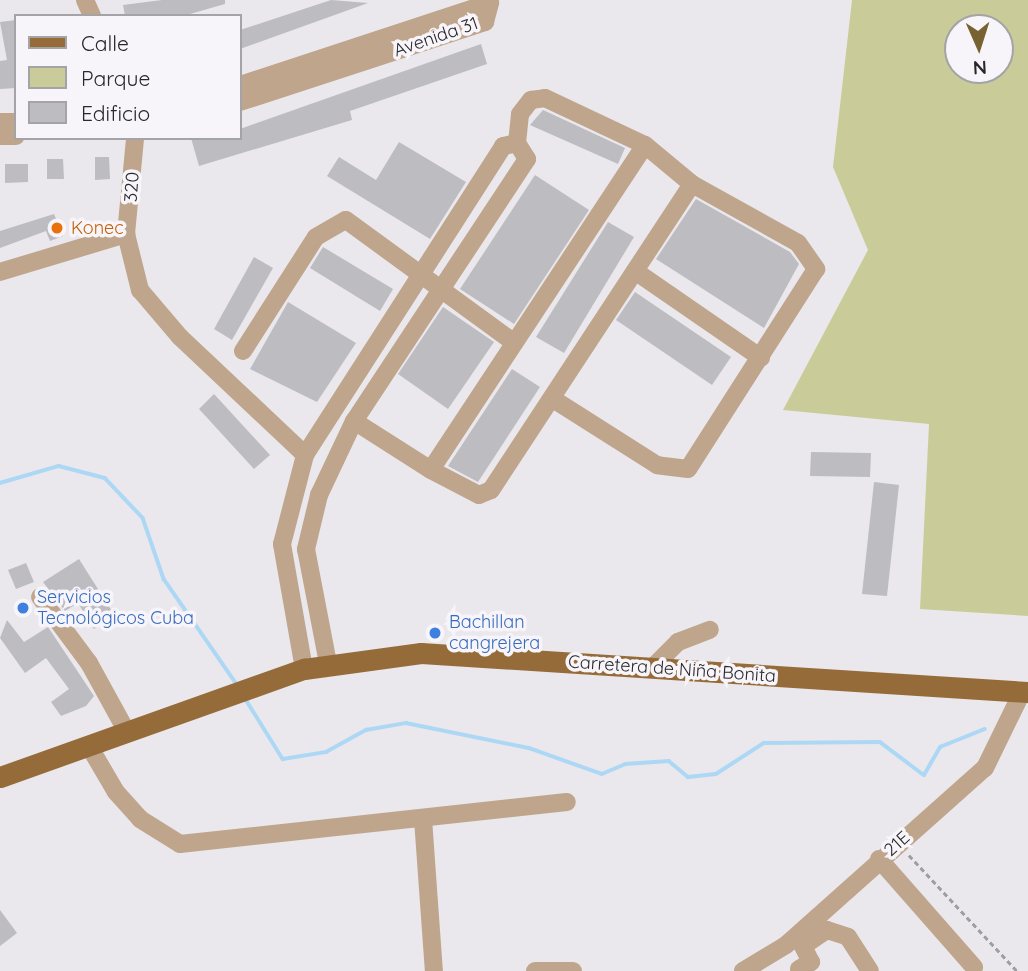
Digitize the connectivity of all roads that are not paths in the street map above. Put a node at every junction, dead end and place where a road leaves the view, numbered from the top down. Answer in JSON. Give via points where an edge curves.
{"nodes":[{"id":1,"x":489,"y":2,"type":"edge"},
{"id":2,"x":242,"y":84,"type":"edge"},
{"id":3,"x":242,"y":102,"type":"edge"},
{"id":4,"x":135,"y":140,"type":"edge"},
{"id":5,"x":517,"y":143,"type":"junction"},
{"id":6,"x":645,"y":145,"type":"junction"},
{"id":7,"x":692,"y":184,"type":"junction"},
{"id":8,"x":126,"y":234,"type":"junction"},
{"id":9,"x":635,"y":271,"type":"junction"},
{"id":10,"x":0,"y":272,"type":"edge"},
{"id":11,"x":425,"y":274,"type":"junction"},
{"id":12,"x":445,"y":287,"type":"junction"},
{"id":13,"x":513,"y":342,"type":"junction"},
{"id":14,"x":243,"y":351,"type":"dead end"},
{"id":15,"x":761,"y":358,"type":"junction"},
{"id":16,"x":553,"y":398,"type":"junction"},
{"id":17,"x":354,"y":421,"type":"junction"},
{"id":18,"x":305,"y":455,"type":"junction"},
{"id":19,"x":431,"y":470,"type":"junction"},
{"id":20,"x":40,"y":597,"type":"dead end"},
{"id":21,"x":710,"y":630,"type":"dead end"},
{"id":22,"x":328,"y":663,"type":"junction"},
{"id":23,"x":652,"y":668,"type":"junction"},
{"id":24,"x":304,"y":669,"type":"junction"},
{"id":25,"x":1025,"y":692,"type":"edge"},
{"id":26,"x":127,"y":732,"type":"junction"},
{"id":27,"x":89,"y":746,"type":"junction"},
{"id":28,"x":0,"y":777,"type":"edge"},
{"id":29,"x":567,"y":802,"type":"dead end"},
{"id":30,"x":423,"y":818,"type":"junction"},
{"id":31,"x":879,"y":859,"type":"junction"},
{"id":32,"x":786,"y":945,"type":"junction"},
{"id":33,"x":974,"y":967,"type":"dead end"},
{"id":34,"x":799,"y":970,"type":"edge"},
{"id":35,"x":433,"y":971,"type":"edge"},
{"id":36,"x":535,"y":971,"type":"edge"},
{"id":37,"x":573,"y":971,"type":"edge"},
{"id":38,"x":743,"y":971,"type":"edge"},
{"id":39,"x":870,"y":971,"type":"edge"}],
"edges":[{"from":1,"to":2,"type":"street","name":"Avenida 31"},
{"from":1,"to":3,"type":"street","name":"Avenida 31","via":[[485,22]]},
{"from":4,"to":8,"type":"street","name":"320"},
{"from":5,"to":6,"type":"street","via":[[520,114],[531,100],[545,98]]},
{"from":5,"to":11,"type":"street","via":[[503,146]]},
{"from":5,"to":12,"type":"street","via":[[527,159]]},
{"from":6,"to":7,"type":"street"},
{"from":6,"to":13,"type":"street"},
{"from":7,"to":9,"type":"street"},
{"from":7,"to":15,"type":"street","via":[[798,243],[816,269]]},
{"from":8,"to":10,"type":"street"},
{"from":8,"to":18,"type":"street","via":[[141,290],[180,337]]},
{"from":9,"to":15,"type":"street"},
{"from":9,"to":16,"type":"street"},
{"from":11,"to":12,"type":"street"},
{"from":11,"to":14,"type":"street","via":[[361,226],[346,220],[329,225]]},
{"from":11,"to":18,"type":"street"},
{"from":12,"to":13,"type":"street"},
{"from":12,"to":17,"type":"street"},
{"from":13,"to":19,"type":"street"},
{"from":15,"to":16,"type":"street","via":[[700,459],[675,472]]},
{"from":16,"to":19,"type":"street","via":[[491,490],[479,495]]},
{"from":17,"to":19,"type":"street"},
{"from":17,"to":22,"type":"street","via":[[319,495],[306,549]]},
{"from":18,"to":24,"type":"street","via":[[282,544]]},
{"from":20,"to":26,"type":"street","via":[[89,663]]},
{"from":21,"to":23,"type":"street","via":[[678,642]]},
{"from":22,"to":23,"type":"main road","name":"Carretera de Niña Bonita","via":[[421,653]]},
{"from":22,"to":24,"type":"main road","name":"Carretera de Niña Bonita"},
{"from":23,"to":25,"type":"main road","name":"Carretera de Niña Bonita"},
{"from":24,"to":26,"type":"main road","name":"Carretera de Niña Bonita"},
{"from":25,"to":31,"type":"street","name":"21E","via":[[985,768]]},
{"from":26,"to":27,"type":"main road","name":"Carretera de Niña Bonita"},
{"from":27,"to":28,"type":"main road","name":"Carretera de Niña Bonita"},
{"from":27,"to":30,"type":"street","via":[[116,792],[141,819],[180,844]]},
{"from":29,"to":30,"type":"street"},
{"from":30,"to":35,"type":"street"},
{"from":31,"to":32,"type":"street","name":"21E"},
{"from":31,"to":33,"type":"street"},
{"from":32,"to":34,"type":"street"},
{"from":32,"to":38,"type":"street","name":"21E"},
{"from":34,"to":39,"type":"street","via":[[811,962],[803,946],[827,930],[848,937]]},
{"from":36,"to":37,"type":"street"}]}
